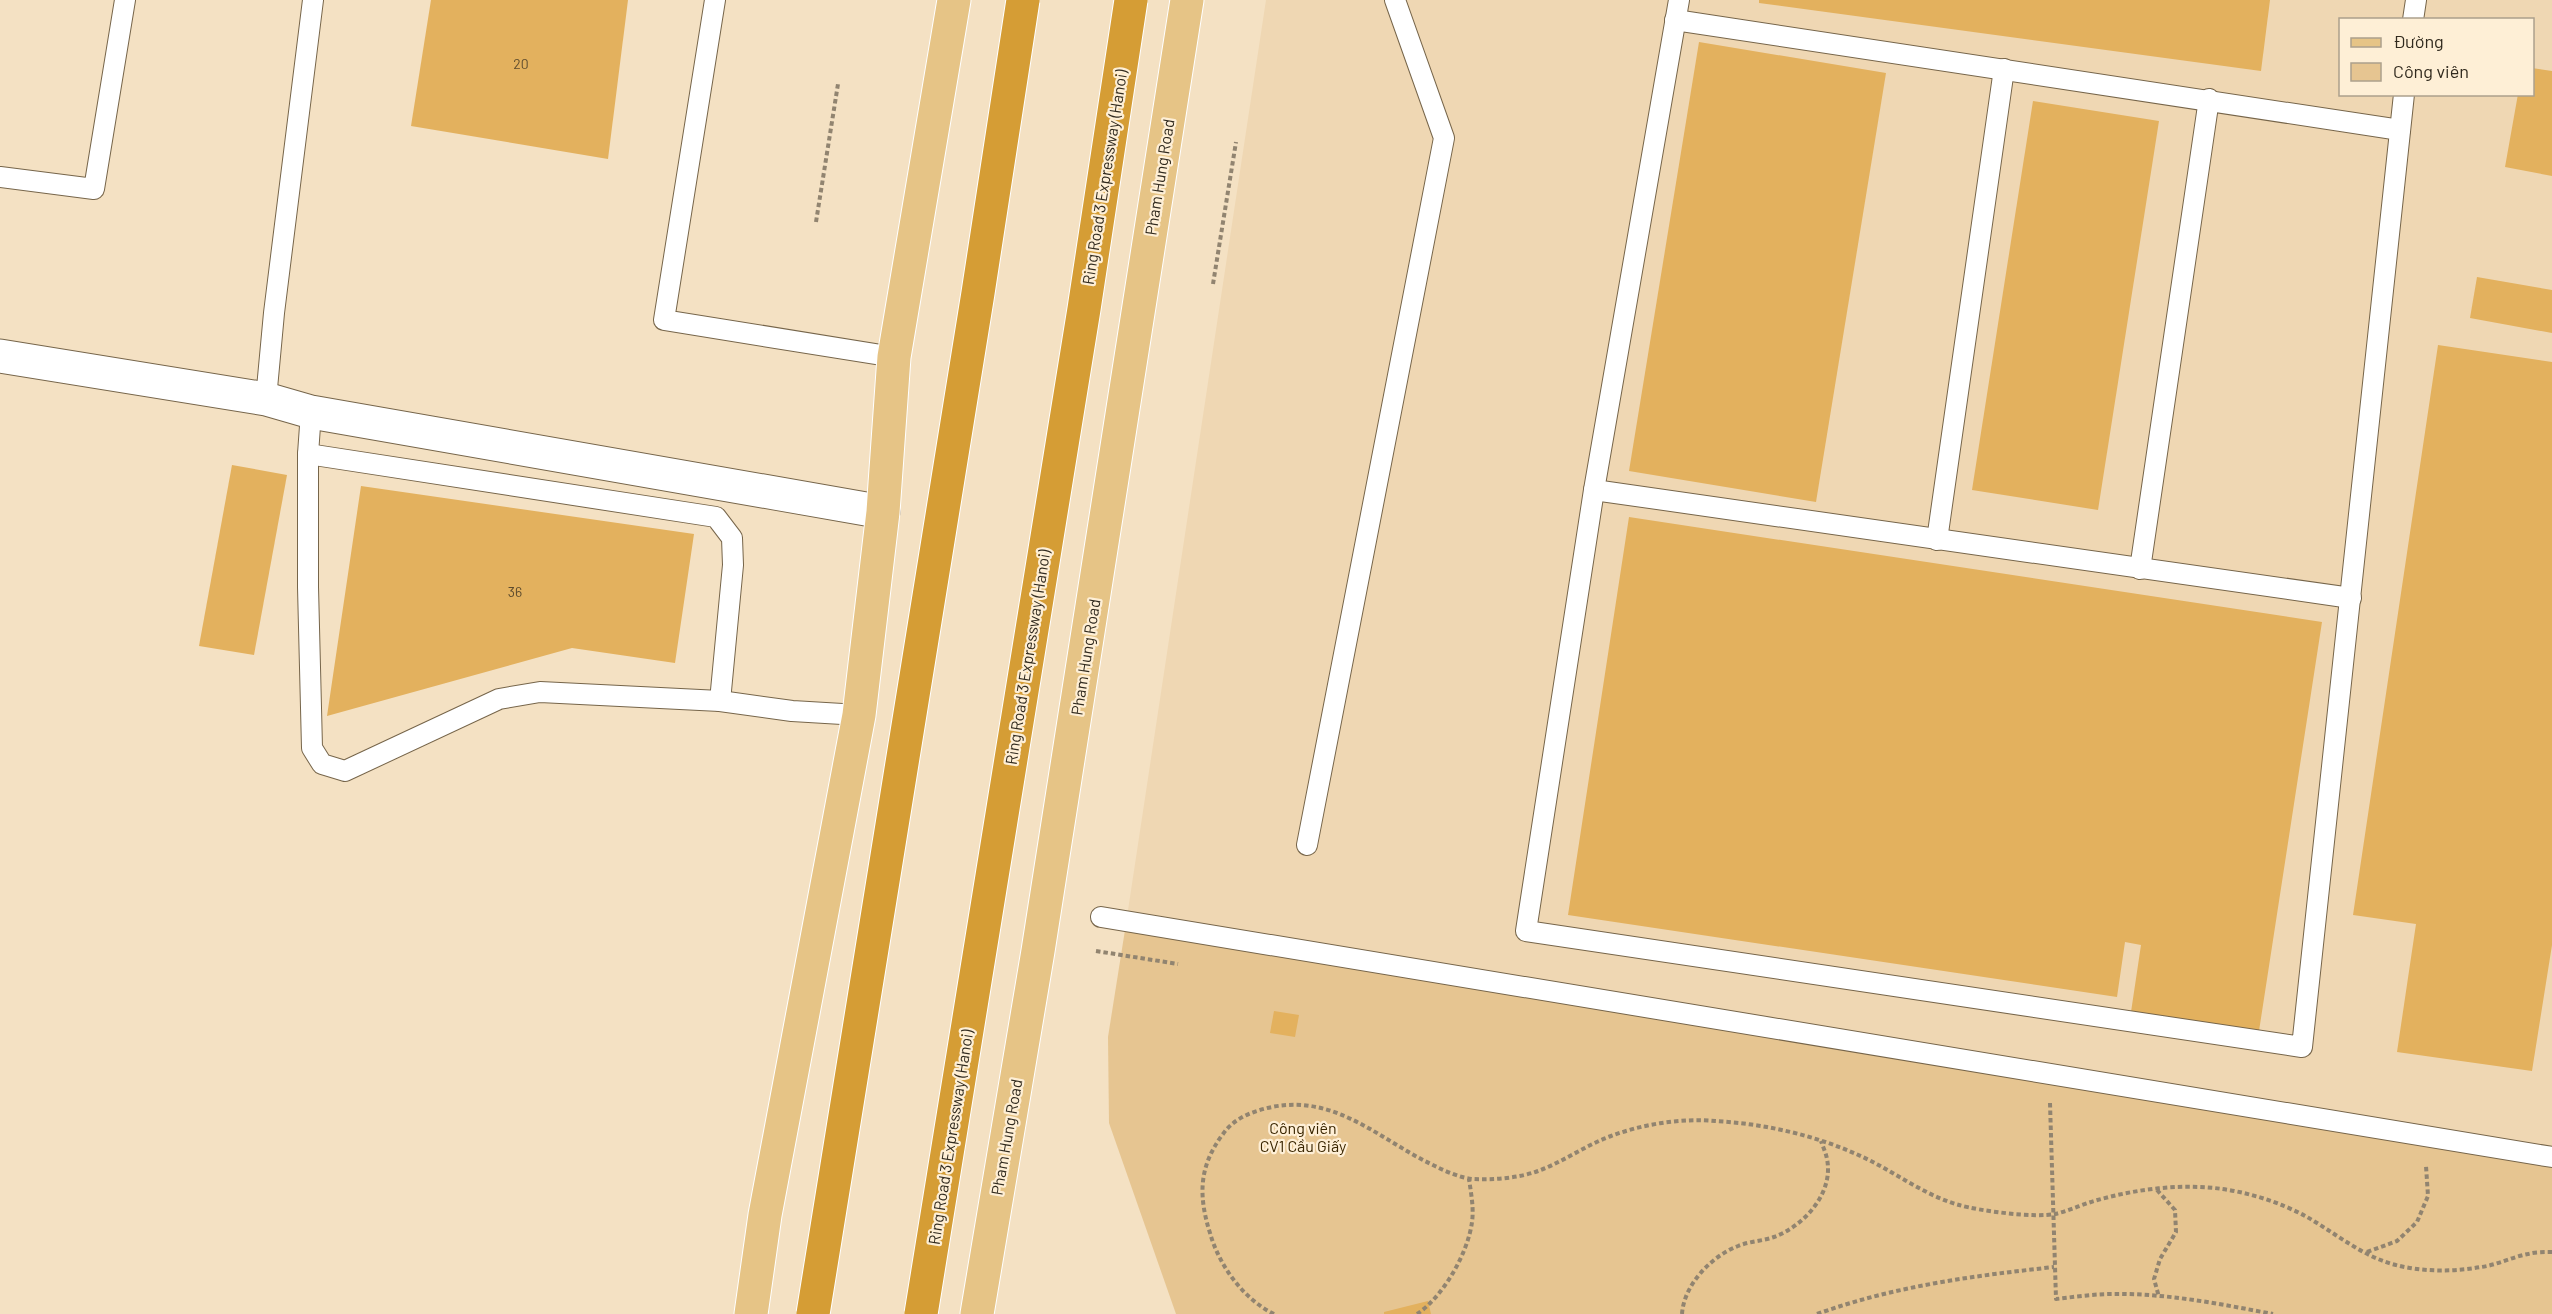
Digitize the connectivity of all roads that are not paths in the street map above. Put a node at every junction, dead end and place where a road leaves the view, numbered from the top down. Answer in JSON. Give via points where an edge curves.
{"nodes":[{"id":1,"x":125,"y":0,"type":"edge"},
{"id":2,"x":314,"y":0,"type":"edge"},
{"id":3,"x":715,"y":0,"type":"edge"},
{"id":4,"x":954,"y":0,"type":"edge"},
{"id":5,"x":1023,"y":0,"type":"edge"},
{"id":6,"x":1131,"y":0,"type":"edge"},
{"id":7,"x":1187,"y":0,"type":"edge"},
{"id":8,"x":1395,"y":0,"type":"edge"},
{"id":9,"x":1679,"y":0,"type":"edge"},
{"id":10,"x":2416,"y":0,"type":"edge"},
{"id":11,"x":2413,"y":18,"type":"edge"},
{"id":12,"x":1675,"y":20,"type":"junction"},
{"id":13,"x":2004,"y":69,"type":"junction"},
{"id":14,"x":2404,"y":96,"type":"edge"},
{"id":15,"x":2209,"y":99,"type":"junction"},
{"id":16,"x":2400,"y":130,"type":"junction"},
{"id":17,"x":0,"y":177,"type":"edge"},
{"id":18,"x":0,"y":356,"type":"edge"},
{"id":19,"x":894,"y":357,"type":"junction"},
{"id":20,"x":266,"y":399,"type":"junction"},
{"id":21,"x":311,"y":412,"type":"junction"},
{"id":22,"x":308,"y":454,"type":"junction"},
{"id":23,"x":1594,"y":490,"type":"junction"},
{"id":24,"x":883,"y":512,"type":"junction"},
{"id":25,"x":1937,"y":540,"type":"junction"},
{"id":26,"x":2139,"y":569,"type":"junction"},
{"id":27,"x":2350,"y":598,"type":"junction"},
{"id":28,"x":720,"y":701,"type":"junction"},
{"id":29,"x":859,"y":715,"type":"junction"},
{"id":30,"x":1307,"y":845,"type":"dead end"},
{"id":31,"x":1101,"y":917,"type":"dead end"},
{"id":32,"x":2552,"y":1157,"type":"edge"},
{"id":33,"x":751,"y":1314,"type":"edge"},
{"id":34,"x":813,"y":1314,"type":"edge"},
{"id":35,"x":921,"y":1314,"type":"edge"},
{"id":36,"x":977,"y":1314,"type":"edge"}],
"edges":[{"from":1,"to":17,"type":"lane","via":[[94,189]]},
{"from":2,"to":20,"type":"lane"},
{"from":3,"to":19,"type":"lane","via":[[664,320]]},
{"from":4,"to":19,"type":"main road"},
{"from":5,"to":34,"type":"highway","bridge":true},
{"from":6,"to":35,"type":"highway","name":"Ring Road 3 Expressway (Hanoi)","bridge":true},
{"from":7,"to":36,"type":"main road","name":"Pham Hung Road"},
{"from":8,"to":30,"type":"lane","via":[[1444,138]]},
{"from":9,"to":12,"type":"lane"},
{"from":10,"to":11,"type":"lane"},
{"from":12,"to":13,"type":"lane"},
{"from":12,"to":23,"type":"lane"},
{"from":13,"to":15,"type":"lane"},
{"from":13,"to":25,"type":"lane"},
{"from":14,"to":16,"type":"lane"},
{"from":15,"to":16,"type":"lane"},
{"from":15,"to":26,"type":"lane"},
{"from":16,"to":27,"type":"lane"},
{"from":18,"to":20,"type":"street"},
{"from":19,"to":24,"type":"main road"},
{"from":20,"to":21,"type":"street"},
{"from":21,"to":22,"type":"lane"},
{"from":21,"to":24,"type":"street"},
{"from":22,"to":28,"type":"lane","via":[[716,517],[732,538],[733,565]]},
{"from":22,"to":28,"type":"lane","via":[[312,748],[322,764],[345,771],[499,699],[522,693]]},
{"from":23,"to":25,"type":"lane"},
{"from":23,"to":27,"type":"lane","via":[[1526,931],[2302,1047]]},
{"from":24,"to":29,"type":"main road"},
{"from":25,"to":26,"type":"lane"},
{"from":26,"to":27,"type":"lane"},
{"from":28,"to":29,"type":"lane"},
{"from":29,"to":33,"type":"main road","via":[[765,1215]]},
{"from":31,"to":32,"type":"lane"}]}
